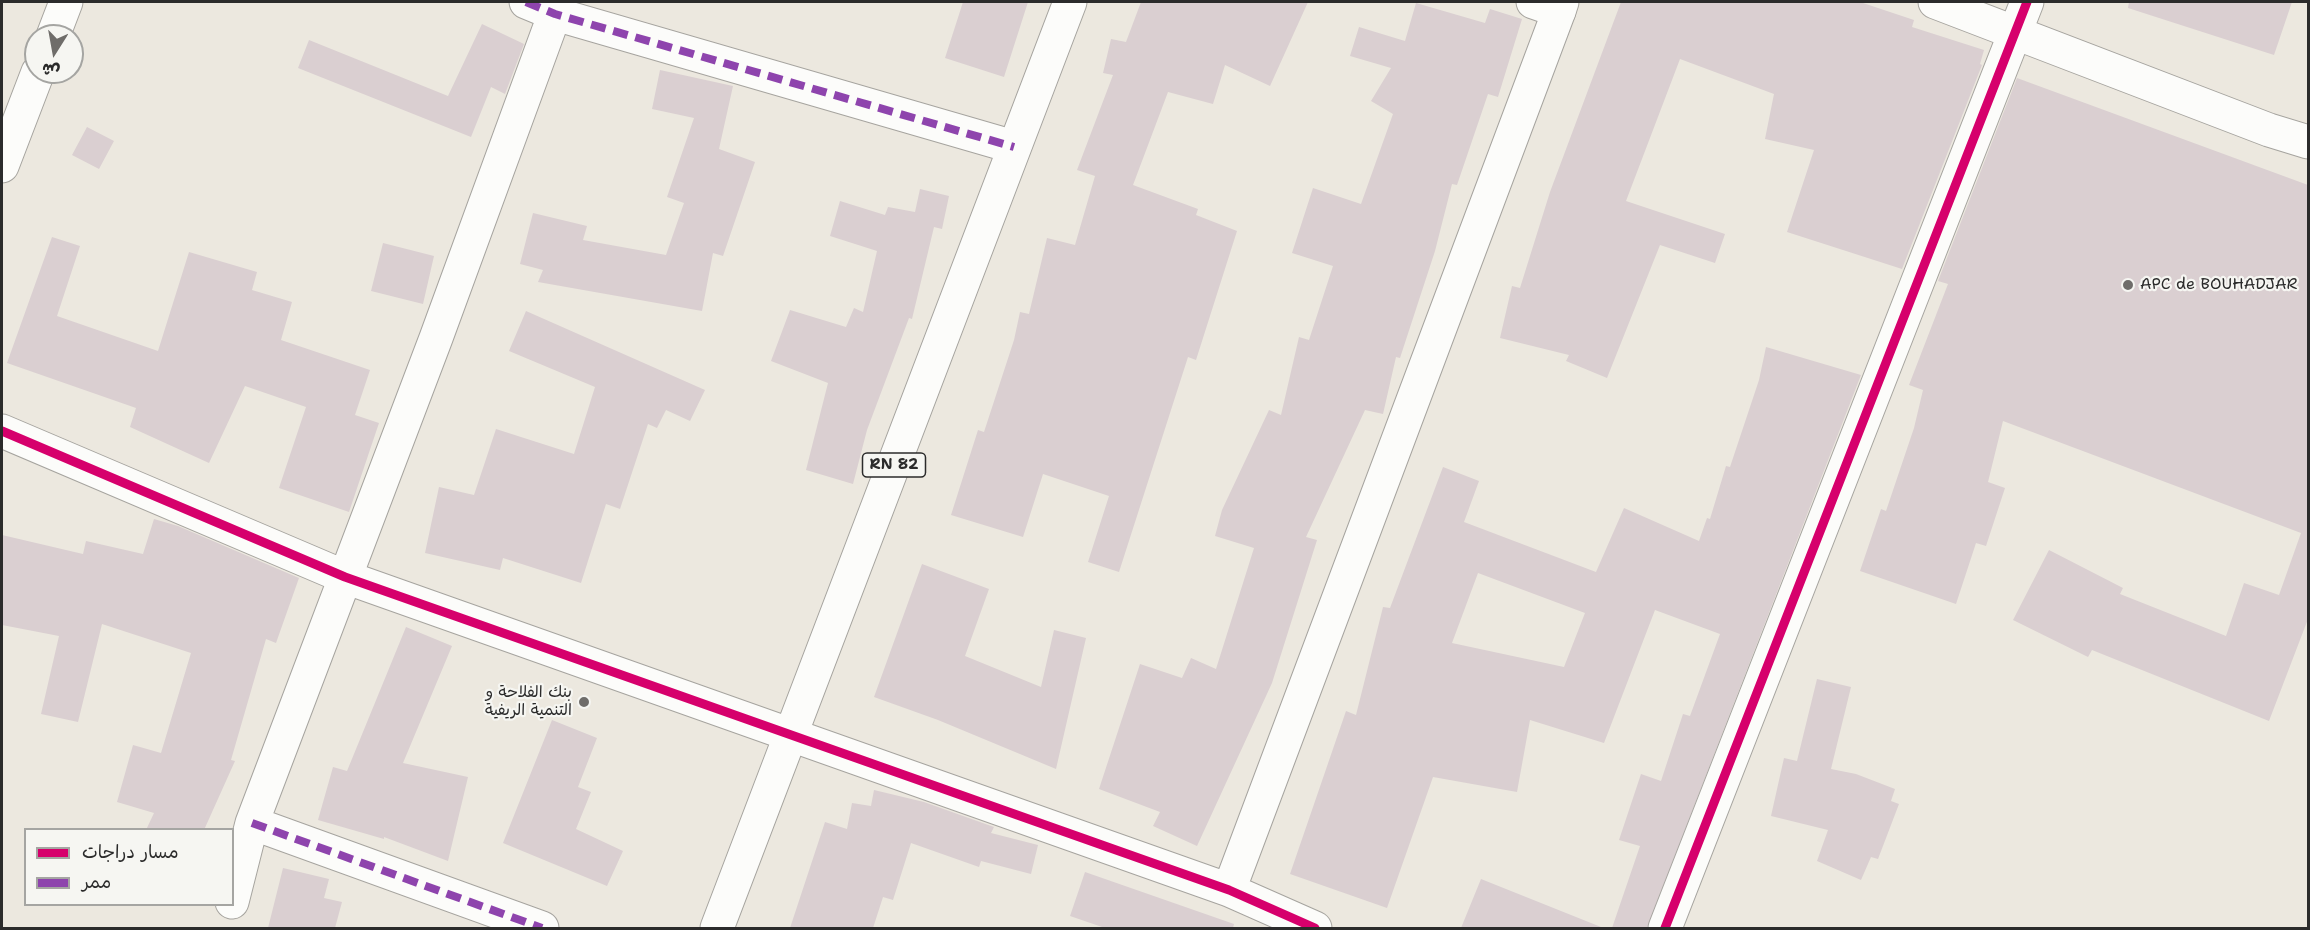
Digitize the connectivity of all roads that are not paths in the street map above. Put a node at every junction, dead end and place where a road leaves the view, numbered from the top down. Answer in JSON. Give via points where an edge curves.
{"nodes":[{"id":1,"x":66,"y":2,"type":"edge"},
{"id":2,"x":1070,"y":2,"type":"edge"},
{"id":3,"x":1935,"y":2,"type":"edge"},
{"id":4,"x":2027,"y":2,"type":"edge"},
{"id":5,"x":1551,"y":5,"type":"edge"},
{"id":6,"x":547,"y":6,"type":"edge"},
{"id":7,"x":58,"y":24,"type":"edge"},
{"id":8,"x":2015,"y":32,"type":"junction"},
{"id":9,"x":34,"y":84,"type":"edge"},
{"id":10,"x":2308,"y":142,"type":"edge"},
{"id":11,"x":1014,"y":147,"type":"junction"},
{"id":12,"x":2,"y":166,"type":"edge"},
{"id":13,"x":2,"y":431,"type":"edge"},
{"id":14,"x":345,"y":577,"type":"junction"},
{"id":15,"x":792,"y":733,"type":"junction"},
{"id":16,"x":252,"y":823,"type":"junction"},
{"id":17,"x":1229,"y":890,"type":"junction"},
{"id":18,"x":234,"y":895,"type":"edge"},
{"id":19,"x":231,"y":906,"type":"edge"},
{"id":20,"x":226,"y":928,"type":"edge"},
{"id":21,"x":542,"y":928,"type":"edge"},
{"id":22,"x":717,"y":928,"type":"edge"},
{"id":23,"x":1315,"y":928,"type":"edge"},
{"id":24,"x":1665,"y":928,"type":"edge"}],
"edges":[{"from":1,"to":7,"type":"street"},
{"from":2,"to":11,"type":"street","number":"RN 82"},
{"from":3,"to":8,"type":"street"},
{"from":4,"to":8,"type":"street"},
{"from":5,"to":17,"type":"street"},
{"from":6,"to":11,"type":"street"},
{"from":6,"to":14,"type":"street"},
{"from":8,"to":10,"type":"street"},
{"from":8,"to":24,"type":"street"},
{"from":9,"to":12,"type":"street"},
{"from":11,"to":15,"type":"street","number":"RN 82"},
{"from":13,"to":14,"type":"street"},
{"from":14,"to":15,"type":"street"},
{"from":14,"to":16,"type":"street"},
{"from":15,"to":17,"type":"street"},
{"from":15,"to":22,"type":"street","number":"RN 82"},
{"from":16,"to":18,"type":"street"},
{"from":16,"to":21,"type":"street"},
{"from":17,"to":23,"type":"street"},
{"from":19,"to":20,"type":"street"}]}
